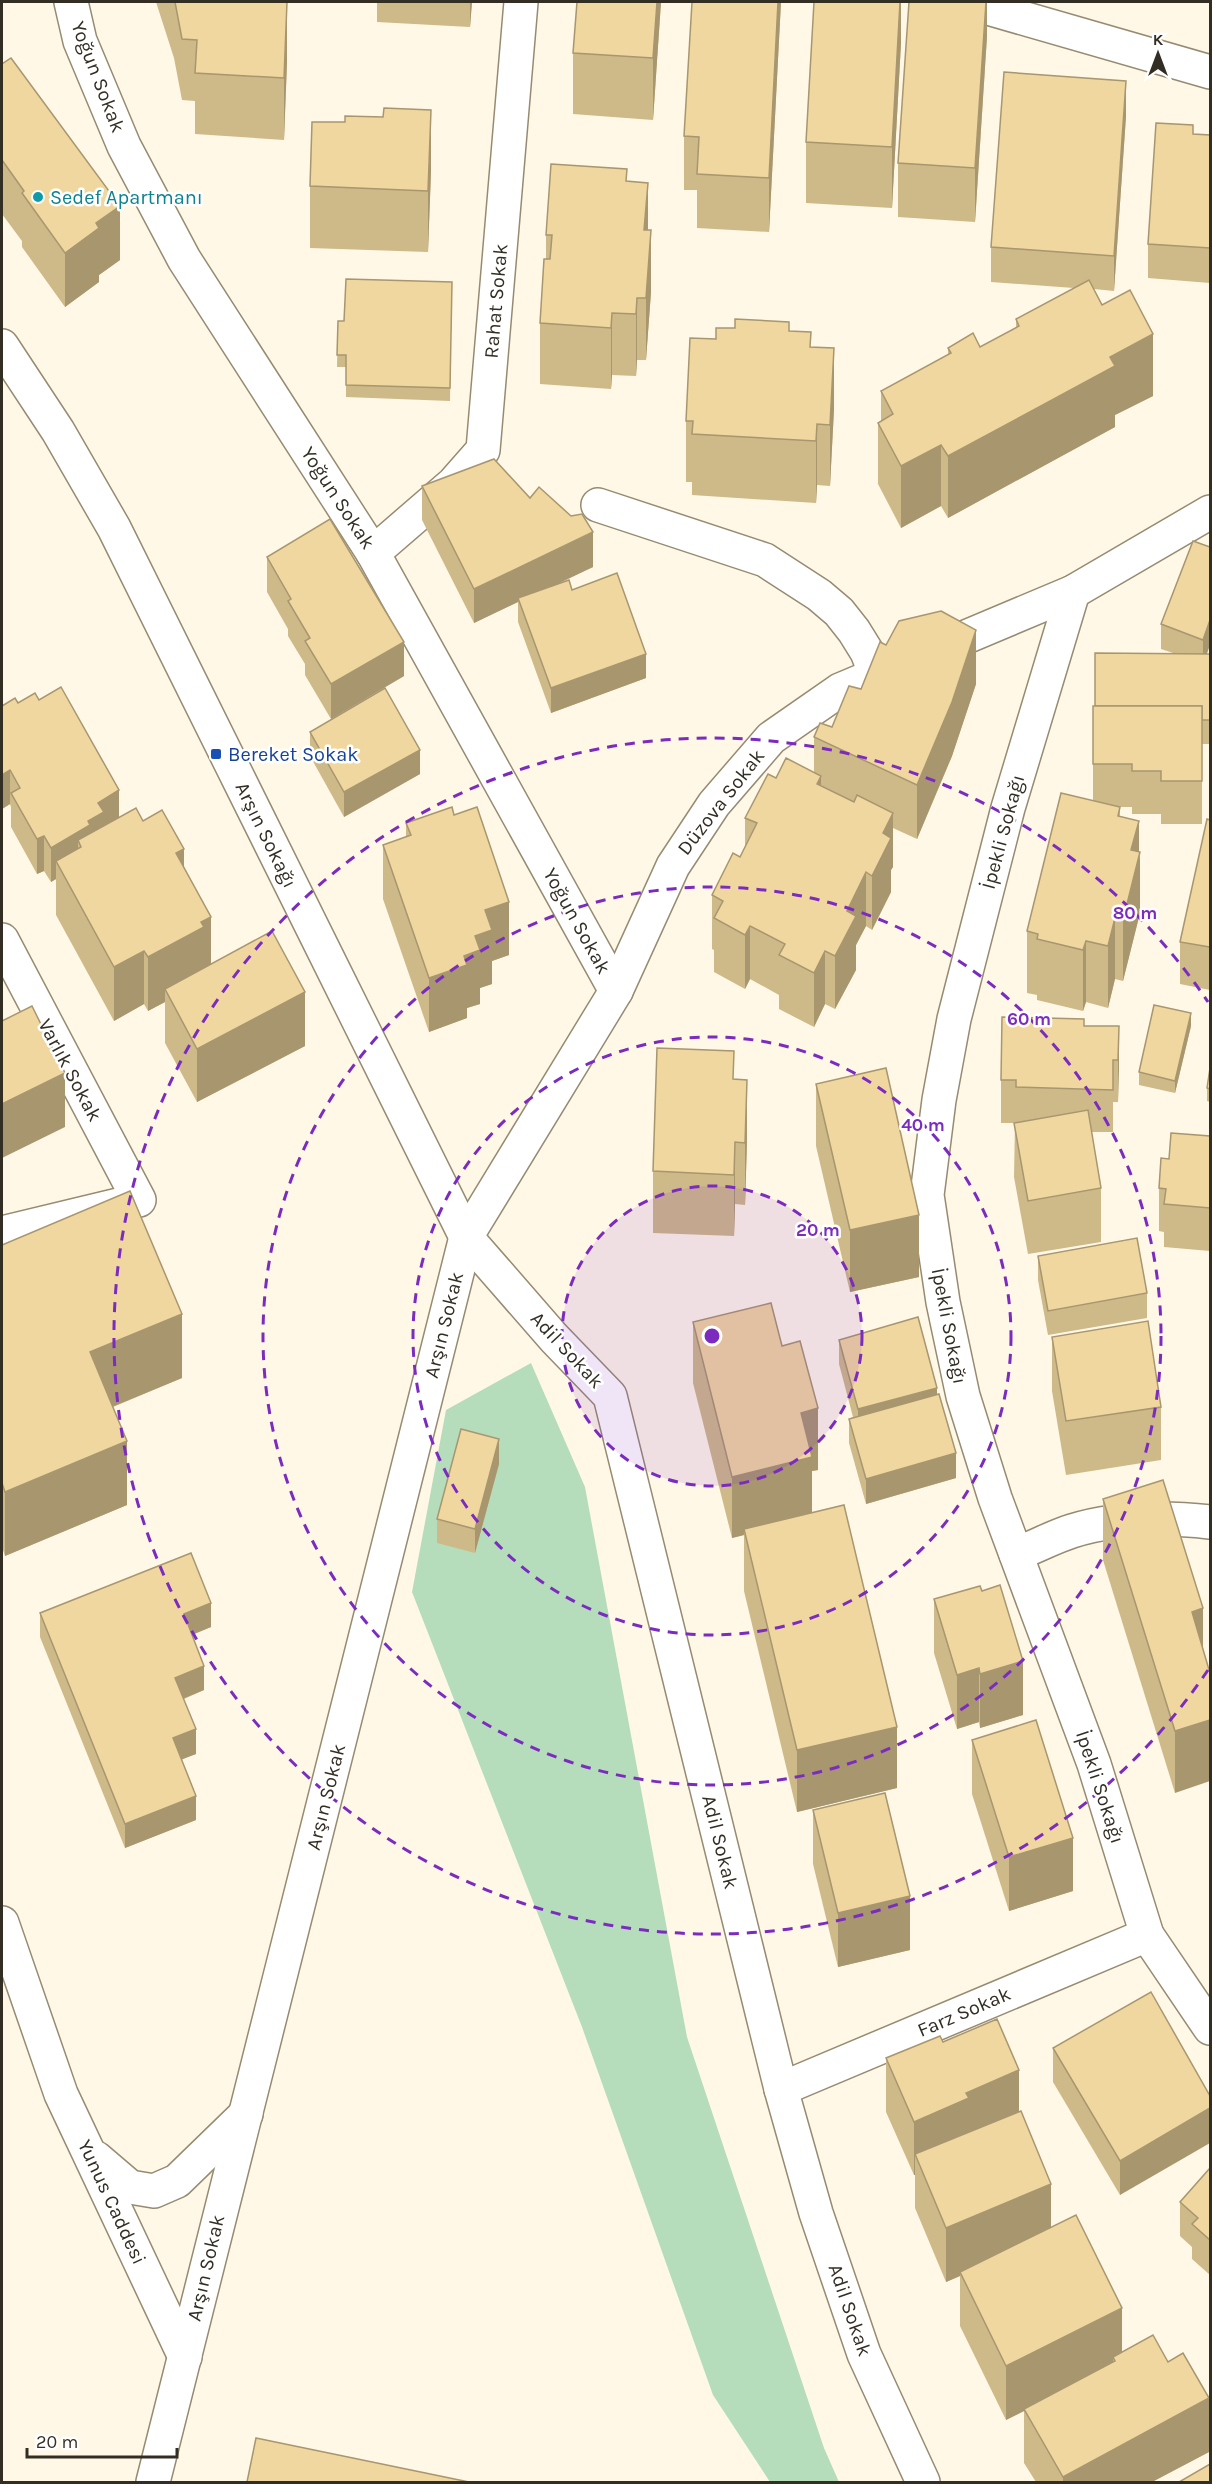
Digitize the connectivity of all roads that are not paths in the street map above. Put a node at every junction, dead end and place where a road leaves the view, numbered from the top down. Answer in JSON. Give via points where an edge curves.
{"nodes":[{"id":1,"x":71,"y":2,"type":"edge"},
{"id":2,"x":521,"y":2,"type":"edge"},
{"id":3,"x":967,"y":2,"type":"edge"},
{"id":4,"x":1210,"y":72,"type":"edge"},
{"id":5,"x":2,"y":346,"type":"edge"},
{"id":6,"x":598,"y":505,"type":"dead end"},
{"id":7,"x":1210,"y":512,"type":"edge"},
{"id":8,"x":373,"y":553,"type":"junction"},
{"id":9,"x":1073,"y":592,"type":"junction"},
{"id":10,"x":876,"y":675,"type":"junction"},
{"id":11,"x":2,"y":940,"type":"edge"},
{"id":12,"x":616,"y":991,"type":"junction"},
{"id":13,"x":2,"y":1233,"type":"edge"},
{"id":14,"x":466,"y":1237,"type":"junction"},
{"id":15,"x":1210,"y":1522,"type":"edge"},
{"id":16,"x":1016,"y":1554,"type":"junction"},
{"id":17,"x":2,"y":1923,"type":"edge"},
{"id":18,"x":1147,"y":1935,"type":"junction"},
{"id":19,"x":1210,"y":2028,"type":"edge"},
{"id":20,"x":781,"y":2089,"type":"junction"},
{"id":21,"x":246,"y":2114,"type":"junction"},
{"id":22,"x":88,"y":2151,"type":"junction"},
{"id":23,"x":186,"y":2356,"type":"junction"},
{"id":24,"x":153,"y":2482,"type":"edge"},
{"id":25,"x":923,"y":2482,"type":"edge"}],
"edges":[{"from":1,"to":8,"type":"street","name":"Yoğun Sokak","via":[[80,41],[124,146],[184,259]]},
{"from":2,"to":8,"type":"street","name":"Rahat Sokak","via":[[483,450],[454,483]]},
{"from":3,"to":4,"type":"street"},
{"from":5,"to":14,"type":"street","name":"Arşın Sokağı","via":[[58,431],[114,528]]},
{"from":6,"to":10,"type":"street","via":[[765,560],[839,612],[867,652]]},
{"from":7,"to":9,"type":"street","name":"Düzova Sokak"},
{"from":8,"to":12,"type":"street","name":"Yoğun Sokak"},
{"from":9,"to":10,"type":"street","name":"Düzova Sokak"},
{"from":9,"to":16,"type":"street","name":"İpekli Sokağı","via":[[1008,808],[954,1019],[927,1195],[943,1302],[963,1396]]},
{"from":10,"to":12,"type":"street","name":"Düzova Sokak","via":[[840,690],[771,738],[714,804],[673,866]]},
{"from":11,"to":13,"type":"street","name":"Varlık Sokak","via":[[140,1200]]},
{"from":12,"to":14,"type":"street","name":"Düzova Sokak"},
{"from":14,"to":20,"type":"street","name":"Adil Sokak","via":[[610,1396]]},
{"from":14,"to":21,"type":"street","name":"Arşın Sokak"},
{"from":15,"to":16,"type":"street","via":[[1173,1518],[1122,1521],[1072,1531]]},
{"from":16,"to":18,"type":"street","name":"İpekli Sokağı","via":[[1094,1764]]},
{"from":17,"to":22,"type":"street","name":"Yunus Caddesi","via":[[61,2094]]},
{"from":18,"to":19,"type":"street","name":"İpekli Sokağı"},
{"from":18,"to":20,"type":"street","name":"Farz Sokak"},
{"from":20,"to":25,"type":"street","name":"Adil Sokak","via":[[816,2213],[864,2354]]},
{"from":21,"to":22,"type":"street","via":[[177,2181],[154,2191],[130,2187]]},
{"from":21,"to":23,"type":"street","name":"Arşın Sokak"},
{"from":22,"to":23,"type":"street","name":"Yunus Caddesi"},
{"from":23,"to":24,"type":"street"}]}
